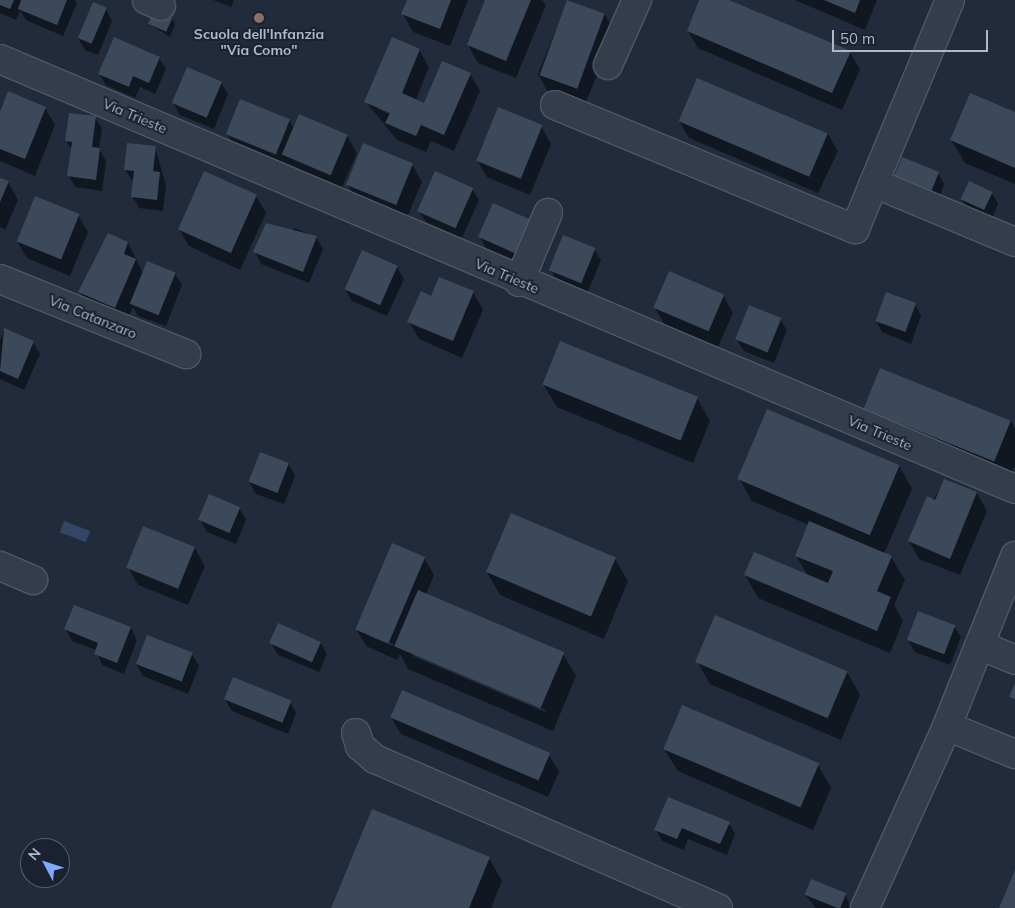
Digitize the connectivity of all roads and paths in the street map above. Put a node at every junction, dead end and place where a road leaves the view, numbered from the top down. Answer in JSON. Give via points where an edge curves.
{"nodes":[{"id":1,"x":637,"y":0,"type":"edge"},
{"id":2,"x":950,"y":0,"type":"edge"},
{"id":3,"x":0,"y":59,"type":"edge"},
{"id":4,"x":608,"y":65,"type":"dead end"},
{"id":5,"x":555,"y":105,"type":"dead end"},
{"id":6,"x":874,"y":183,"type":"junction"},
{"id":7,"x":548,"y":213,"type":"dead end"},
{"id":8,"x":1015,"y":242,"type":"edge"},
{"id":9,"x":0,"y":279,"type":"edge"},
{"id":10,"x":518,"y":282,"type":"junction"},
{"id":11,"x":186,"y":354,"type":"dead end"},
{"id":12,"x":1015,"y":489,"type":"edge"},
{"id":13,"x":1015,"y":556,"type":"edge"},
{"id":14,"x":0,"y":566,"type":"edge"},
{"id":15,"x":33,"y":580,"type":"dead end"},
{"id":16,"x":980,"y":645,"type":"junction"},
{"id":17,"x":1015,"y":660,"type":"edge"},
{"id":18,"x":947,"y":726,"type":"junction"},
{"id":19,"x":356,"y":733,"type":"dead end"},
{"id":20,"x":1015,"y":754,"type":"edge"},
{"id":21,"x":718,"y":908,"type":"edge"},
{"id":22,"x":865,"y":908,"type":"edge"}],
"edges":[{"from":1,"to":4,"type":"street"},
{"from":2,"to":6,"type":"street"},
{"from":3,"to":10,"type":"street","name":"Via Trieste"},
{"from":5,"to":6,"type":"street","via":[[855,228]]},
{"from":6,"to":8,"type":"street"},
{"from":7,"to":10,"type":"street"},
{"from":9,"to":11,"type":"street","name":"Via Catanzaro"},
{"from":10,"to":12,"type":"street","name":"Via Trieste"},
{"from":13,"to":16,"type":"street"},
{"from":14,"to":15,"type":"street"},
{"from":16,"to":17,"type":"street"},
{"from":16,"to":18,"type":"street"},
{"from":18,"to":20,"type":"street"},
{"from":18,"to":22,"type":"street"},
{"from":19,"to":21,"type":"street","via":[[360,746],[374,760]]}]}
